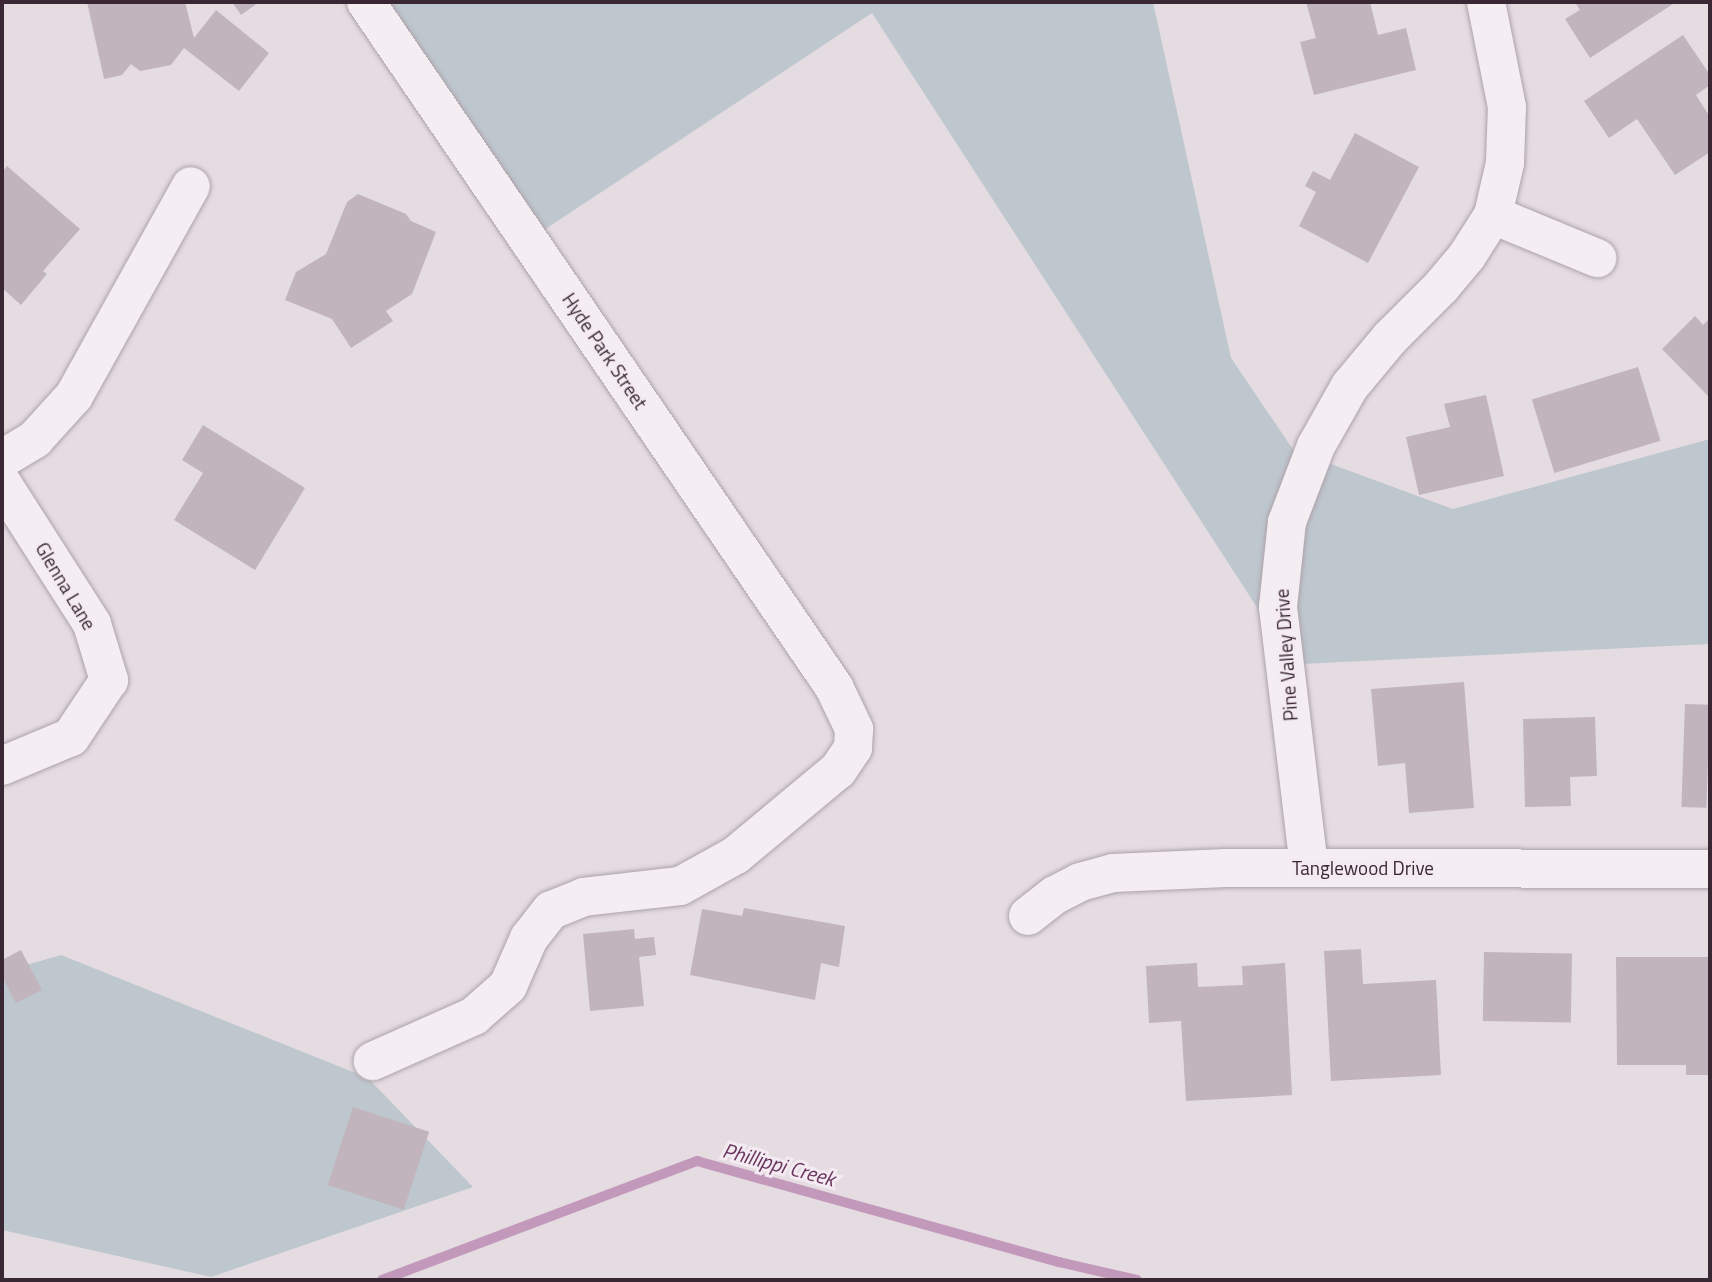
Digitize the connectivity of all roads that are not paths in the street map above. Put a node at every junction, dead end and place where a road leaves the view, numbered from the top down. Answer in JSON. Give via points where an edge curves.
{"nodes":[{"id":1,"x":366,"y":2,"type":"edge"},
{"id":2,"x":1486,"y":2,"type":"edge"},
{"id":3,"x":191,"y":186,"type":"dead end"},
{"id":4,"x":1493,"y":215,"type":"junction"},
{"id":5,"x":1597,"y":258,"type":"dead end"},
{"id":6,"x":2,"y":459,"type":"edge"},
{"id":7,"x":2,"y":483,"type":"edge"},
{"id":8,"x":2,"y":766,"type":"edge"},
{"id":9,"x":1310,"y":867,"type":"junction"},
{"id":10,"x":1710,"y":869,"type":"edge"},
{"id":11,"x":1028,"y":916,"type":"dead end"},
{"id":12,"x":373,"y":1061,"type":"dead end"}],
"edges":[{"from":1,"to":12,"type":"street","name":"Hyde Park Street","via":[[842,702],[854,729],[853,748],[838,770],[736,855],[681,886],[584,897],[551,910],[529,938],[508,986],[474,1016]]},
{"from":2,"to":4,"type":"street","name":"Pine Valley Drive","via":[[1507,107],[1505,163]]},
{"from":3,"to":6,"type":"street","via":[[74,396],[35,439]]},
{"from":4,"to":5,"type":"street"},
{"from":4,"to":9,"type":"street","name":"Pine Valley Drive","via":[[1441,288],[1350,386],[1316,446],[1287,522],[1278,607]]},
{"from":7,"to":8,"type":"street","name":"Glenna Lane","via":[[92,624],[109,680],[71,737]]},
{"from":9,"to":10,"type":"street","name":"Tanglewood Drive"},
{"from":9,"to":11,"type":"street","name":"Tanglewood Drive","via":[[1113,873],[1063,891]]}]}
